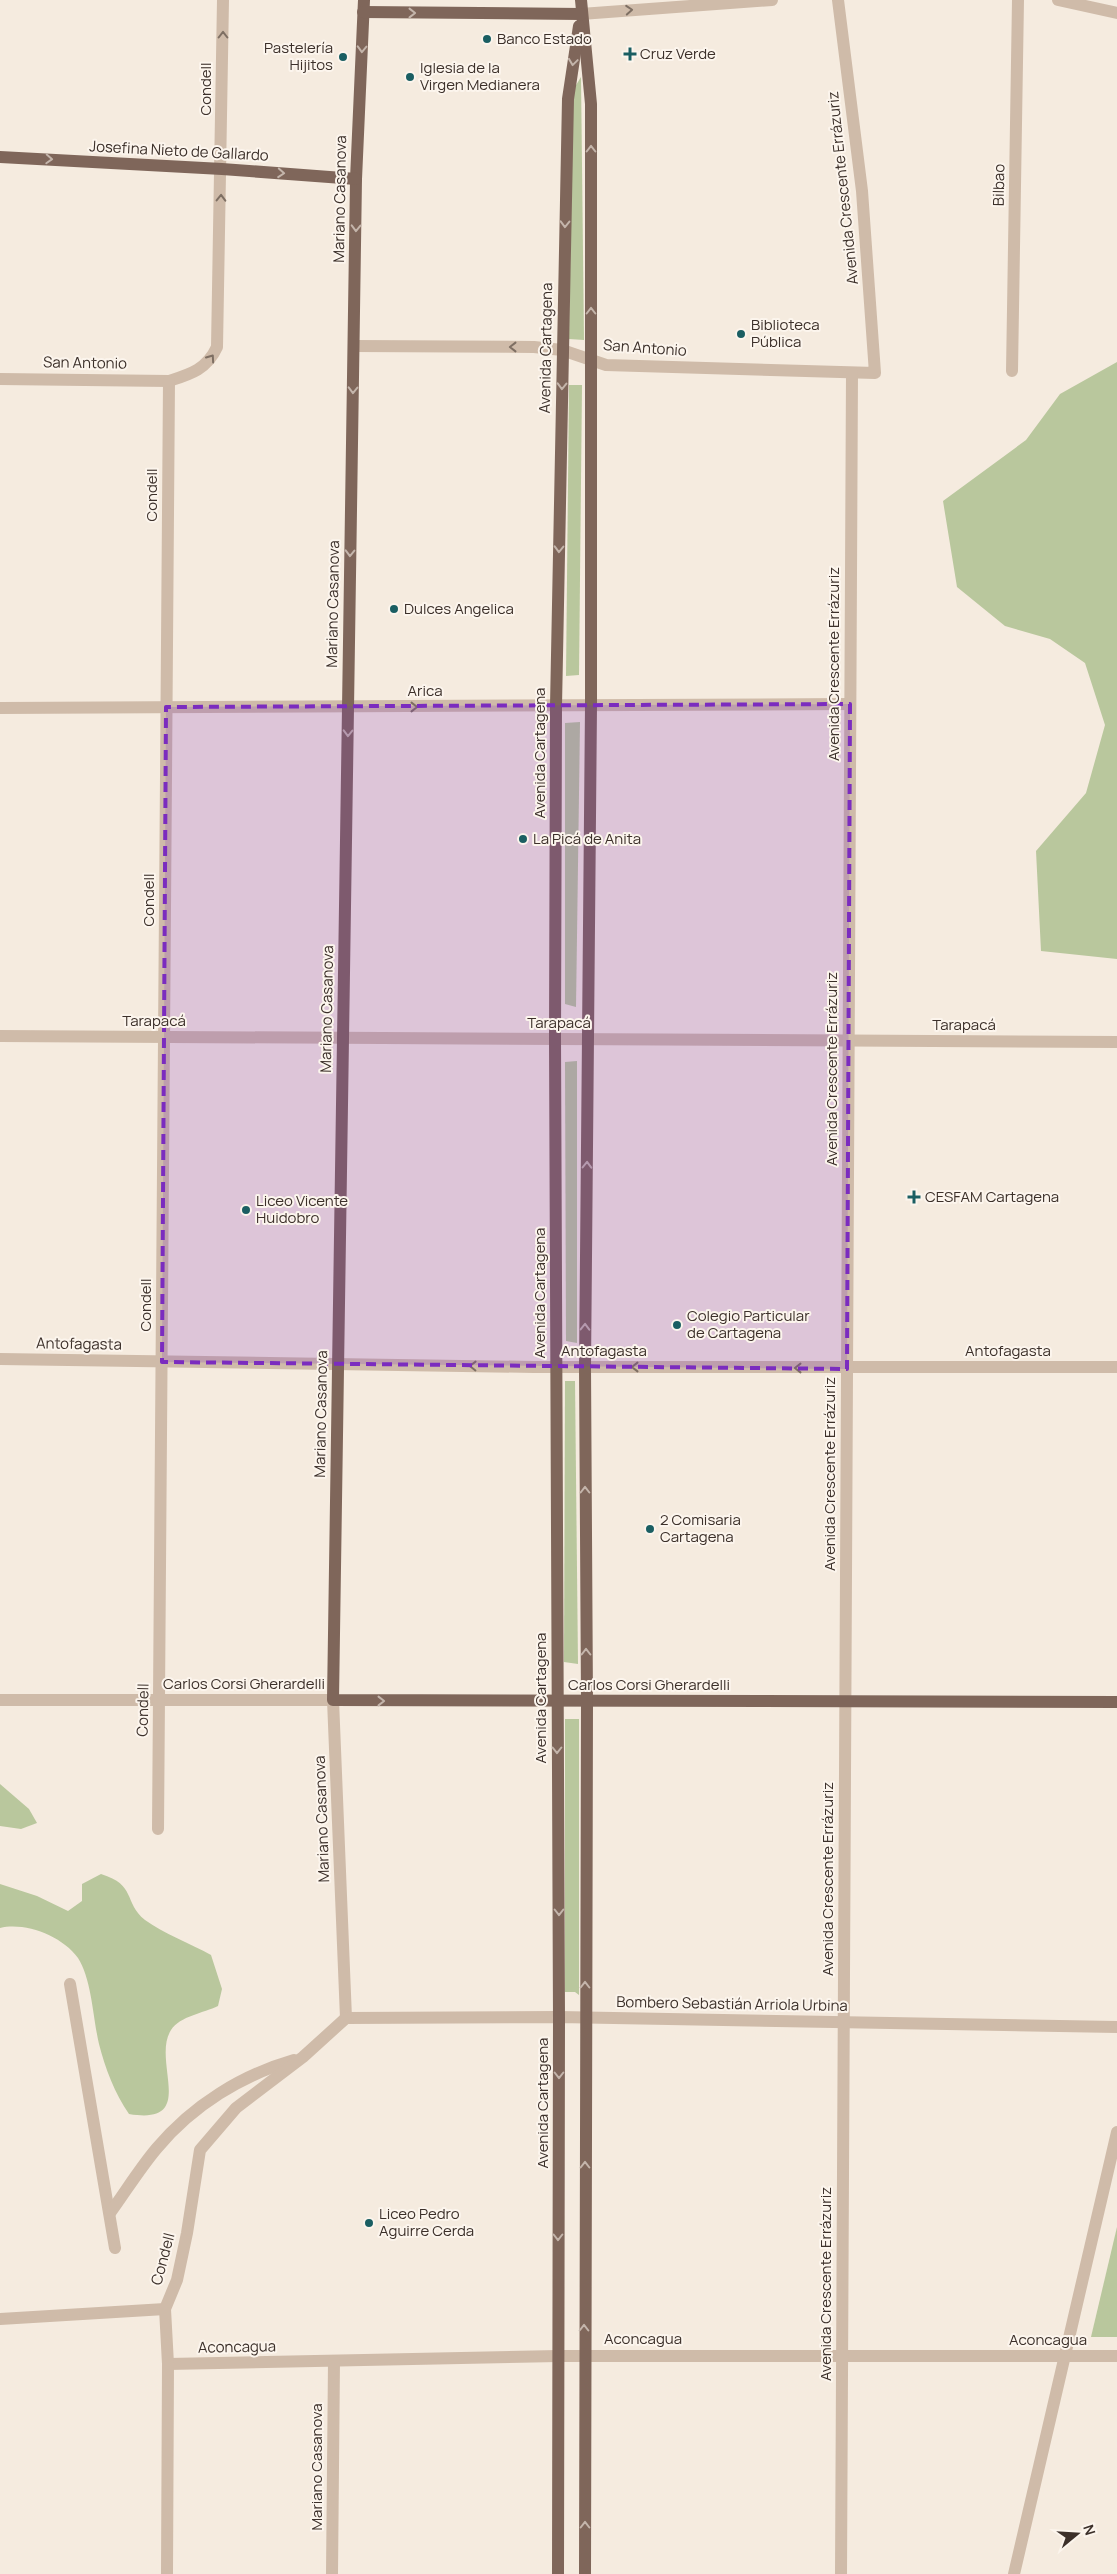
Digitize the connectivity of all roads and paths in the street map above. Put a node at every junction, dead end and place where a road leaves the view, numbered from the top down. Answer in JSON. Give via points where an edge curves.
{"nodes":[{"id":1,"x":223,"y":0,"type":"edge"},
{"id":2,"x":581,"y":0,"type":"edge"},
{"id":3,"x":772,"y":0,"type":"edge"},
{"id":4,"x":838,"y":0,"type":"edge"},
{"id":5,"x":1018,"y":0,"type":"edge"},
{"id":6,"x":1058,"y":0,"type":"edge"},
{"id":7,"x":363,"y":6,"type":"edge"},
{"id":8,"x":1117,"y":13,"type":"edge"},
{"id":9,"x":581,"y":14,"type":"junction"},
{"id":10,"x":0,"y":157,"type":"edge"},
{"id":11,"x":222,"y":169,"type":"junction"},
{"id":12,"x":356,"y":179,"type":"junction"},
{"id":13,"x":354,"y":346,"type":"junction"},
{"id":14,"x":562,"y":350,"type":"junction"},
{"id":15,"x":591,"y":360,"type":"junction"},
{"id":16,"x":1012,"y":370,"type":"dead end"},
{"id":17,"x":852,"y":373,"type":"junction"},
{"id":18,"x":875,"y":373,"type":"joint"},
{"id":19,"x":0,"y":379,"type":"edge"},
{"id":20,"x":169,"y":380,"type":"junction"},
{"id":21,"x":850,"y":704,"type":"junction"},
{"id":22,"x":556,"y":706,"type":"junction"},
{"id":23,"x":591,"y":706,"type":"junction"},
{"id":24,"x":166,"y":707,"type":"junction"},
{"id":25,"x":348,"y":707,"type":"junction"},
{"id":26,"x":0,"y":708,"type":"edge"},
{"id":27,"x":0,"y":1036,"type":"edge"},
{"id":28,"x":164,"y":1037,"type":"junction"},
{"id":29,"x":343,"y":1038,"type":"junction"},
{"id":30,"x":555,"y":1039,"type":"junction"},
{"id":31,"x":588,"y":1039,"type":"junction"},
{"id":32,"x":848,"y":1041,"type":"junction"},
{"id":33,"x":1117,"y":1042,"type":"edge"},
{"id":34,"x":0,"y":1360,"type":"edge"},
{"id":35,"x":162,"y":1362,"type":"junction"},
{"id":36,"x":338,"y":1365,"type":"junction"},
{"id":37,"x":557,"y":1367,"type":"junction"},
{"id":38,"x":585,"y":1367,"type":"junction"},
{"id":39,"x":1117,"y":1367,"type":"edge"},
{"id":40,"x":847,"y":1368,"type":"junction"},
{"id":41,"x":0,"y":1700,"type":"edge"},
{"id":42,"x":159,"y":1700,"type":"junction"},
{"id":43,"x":333,"y":1700,"type":"junction"},
{"id":44,"x":557,"y":1701,"type":"junction"},
{"id":45,"x":587,"y":1701,"type":"junction"},
{"id":46,"x":845,"y":1702,"type":"junction"},
{"id":47,"x":1117,"y":1702,"type":"edge"},
{"id":48,"x":158,"y":1829,"type":"dead end"},
{"id":49,"x":70,"y":1984,"type":"dead end"},
{"id":50,"x":559,"y":2017,"type":"junction"},
{"id":51,"x":346,"y":2018,"type":"junction"},
{"id":52,"x":585,"y":2018,"type":"junction"},
{"id":53,"x":843,"y":2022,"type":"junction"},
{"id":54,"x":1117,"y":2027,"type":"edge"},
{"id":55,"x":304,"y":2057,"type":"junction"},
{"id":56,"x":1117,"y":2132,"type":"edge"},
{"id":57,"x":110,"y":2213,"type":"junction"},
{"id":58,"x":115,"y":2248,"type":"dead end"},
{"id":59,"x":165,"y":2309,"type":"junction"},
{"id":60,"x":0,"y":2319,"type":"edge"},
{"id":61,"x":558,"y":2356,"type":"junction"},
{"id":62,"x":584,"y":2356,"type":"junction"},
{"id":63,"x":842,"y":2356,"type":"junction"},
{"id":64,"x":1064,"y":2356,"type":"junction"},
{"id":65,"x":1117,"y":2356,"type":"edge"},
{"id":66,"x":334,"y":2361,"type":"junction"},
{"id":67,"x":168,"y":2364,"type":"junction"},
{"id":68,"x":167,"y":2574,"type":"edge"},
{"id":69,"x":332,"y":2574,"type":"edge"},
{"id":70,"x":558,"y":2574,"type":"edge"},
{"id":71,"x":585,"y":2574,"type":"edge"},
{"id":72,"x":840,"y":2574,"type":"edge"},
{"id":73,"x":1014,"y":2574,"type":"edge"}],
"edges":[{"from":11,"to":1,"type":"street","name":"Condell","one_way":true},
{"from":2,"to":9,"type":"main road","name":"Avenida Cartagena"},
{"from":9,"to":3,"type":"street","one_way":true},
{"from":4,"to":18,"type":"street","name":"Avenida Crescente Errázuriz","via":[[862,191]]},
{"from":5,"to":16,"type":"street","name":"Bilbao"},
{"from":6,"to":8,"type":"street"},
{"from":7,"to":9,"type":"main road","one_way":true},
{"from":7,"to":12,"type":"main road","name":"Mariano Casanova","one_way":true},
{"from":9,"to":14,"type":"main road","name":"Avenida Cartagena","one_way":true,"via":[[568,99]]},
{"from":15,"to":9,"type":"main road","name":"Avenida Cartagena","one_way":true,"via":[[591,104]]},
{"from":10,"to":11,"type":"main road","name":"Josefina Nieto de Gallardo","one_way":true},
{"from":11,"to":12,"type":"main road","name":"Josefina Nieto de Gallardo","one_way":true},
{"from":20,"to":11,"type":"street","name":"Condell","one_way":true,"via":[[192,374],[205,366],[217,347]]},
{"from":12,"to":13,"type":"main road","name":"Mariano Casanova","one_way":true},
{"from":14,"to":13,"type":"street","name":"San Antonio","one_way":true},
{"from":13,"to":25,"type":"main road","name":"Mariano Casanova","one_way":true},
{"from":14,"to":15,"type":"street","name":"San Antonio"},
{"from":14,"to":22,"type":"main road","name":"Avenida Cartagena","one_way":true},
{"from":15,"to":17,"type":"street","name":"San Antonio","via":[[606,365]]},
{"from":15,"to":23,"type":"main road","name":"Avenida Cartagena"},
{"from":17,"to":18,"type":"street","name":"San Antonio"},
{"from":17,"to":21,"type":"street","name":"Avenida Crescente Errázuriz"},
{"from":19,"to":20,"type":"street","name":"San Antonio"},
{"from":20,"to":24,"type":"street","name":"Condell"},
{"from":21,"to":23,"type":"street","name":"Arica"},
{"from":21,"to":32,"type":"street","name":"Avenida Crescente Errázuriz"},
{"from":22,"to":23,"type":"street","name":"Arica"},
{"from":25,"to":22,"type":"street","name":"Arica","one_way":true},
{"from":22,"to":30,"type":"main road","name":"Avenida Cartagena"},
{"from":23,"to":31,"type":"main road","name":"Avenida Cartagena"},
{"from":24,"to":25,"type":"street","name":"Arica"},
{"from":24,"to":26,"type":"street","name":"Arica"},
{"from":24,"to":28,"type":"street","name":"Condell"},
{"from":25,"to":29,"type":"main road","name":"Mariano Casanova","one_way":true},
{"from":27,"to":28,"type":"street","name":"Tarapacá"},
{"from":28,"to":29,"type":"street","name":"Tarapacá"},
{"from":28,"to":35,"type":"street","name":"Condell"},
{"from":29,"to":30,"type":"street","name":"Tarapacá"},
{"from":29,"to":36,"type":"main road","name":"Mariano Casanova"},
{"from":30,"to":31,"type":"street","name":"Tarapacá"},
{"from":30,"to":37,"type":"main road","name":"Avenida Cartagena"},
{"from":31,"to":32,"type":"street","name":"Tarapacá"},
{"from":38,"to":31,"type":"main road","name":"Avenida Cartagena","one_way":true},
{"from":32,"to":33,"type":"street","name":"Tarapacá"},
{"from":32,"to":40,"type":"street","name":"Avenida Crescente Errázuriz"},
{"from":34,"to":35,"type":"street","name":"Antofagasta"},
{"from":35,"to":36,"type":"street","name":"Antofagasta"},
{"from":35,"to":42,"type":"street","name":"Condell"},
{"from":37,"to":36,"type":"street","name":"Antofagasta","one_way":true},
{"from":36,"to":43,"type":"main road","name":"Mariano Casanova"},
{"from":37,"to":38,"type":"street","name":"Antofagasta"},
{"from":37,"to":44,"type":"main road","name":"Avenida Cartagena"},
{"from":40,"to":38,"type":"street","name":"Antofagasta","one_way":true},
{"from":45,"to":38,"type":"main road","name":"Avenida Cartagena","one_way":true},
{"from":39,"to":40,"type":"street","name":"Antofagasta"},
{"from":40,"to":46,"type":"street","name":"Avenida Crescente Errázuriz"},
{"from":41,"to":42,"type":"street","name":"Carlos Corsi Gherardelli"},
{"from":42,"to":43,"type":"street","name":"Carlos Corsi Gherardelli"},
{"from":42,"to":48,"type":"street","name":"Condell"},
{"from":43,"to":44,"type":"main road","name":"Carlos Corsi Gherardelli","one_way":true},
{"from":43,"to":51,"type":"street","name":"Mariano Casanova"},
{"from":44,"to":45,"type":"main road","name":"Carlos Corsi Gherardelli"},
{"from":44,"to":50,"type":"main road","name":"Avenida Cartagena","one_way":true},
{"from":45,"to":46,"type":"main road","name":"Carlos Corsi Gherardelli"},
{"from":52,"to":45,"type":"main road","name":"Avenida Cartagena","one_way":true},
{"from":46,"to":47,"type":"main road","name":"Carlos Corsi Gherardelli"},
{"from":46,"to":53,"type":"street","name":"Avenida Crescente Errázuriz"},
{"from":49,"to":57,"type":"street"},
{"from":50,"to":51,"type":"street","name":"Bombero Sebastián Arriola Urbina"},
{"from":50,"to":52,"type":"street","name":"Bombero Sebastián Arriola Urbina"},
{"from":50,"to":61,"type":"main road","name":"Avenida Cartagena","one_way":true},
{"from":51,"to":55,"type":"street","name":"Condell"},
{"from":52,"to":53,"type":"street","name":"Bombero Sebastián Arriola Urbina"},
{"from":62,"to":52,"type":"main road","name":"Avenida Cartagena","one_way":true},
{"from":53,"to":54,"type":"street","name":"Bombero Sebastián Arriola Urbina"},
{"from":53,"to":63,"type":"street","name":"Avenida Crescente Errázuriz"},
{"from":55,"to":57,"type":"street","via":[[258,2072],[195,2111],[158,2147]]},
{"from":55,"to":59,"type":"street","name":"Condell","via":[[236,2108],[200,2150],[177,2280]]},
{"from":56,"to":64,"type":"street"},
{"from":57,"to":58,"type":"street"},
{"from":59,"to":60,"type":"street"},
{"from":59,"to":67,"type":"street","name":"Condell"},
{"from":61,"to":62,"type":"street","name":"Aconcagua"},
{"from":61,"to":66,"type":"street","name":"Aconcagua"},
{"from":61,"to":70,"type":"main road","name":"Avenida Cartagena"},
{"from":62,"to":63,"type":"street","name":"Aconcagua"},
{"from":71,"to":62,"type":"main road","name":"Avenida Cartagena","one_way":true},
{"from":63,"to":64,"type":"street","name":"Aconcagua"},
{"from":63,"to":72,"type":"street","name":"Avenida Crescente Errázuriz"},
{"from":64,"to":65,"type":"street","name":"Aconcagua"},
{"from":64,"to":73,"type":"street"},
{"from":66,"to":67,"type":"street","name":"Aconcagua"},
{"from":66,"to":69,"type":"street","name":"Mariano Casanova"},
{"from":67,"to":68,"type":"street","name":"Condell"}]}
